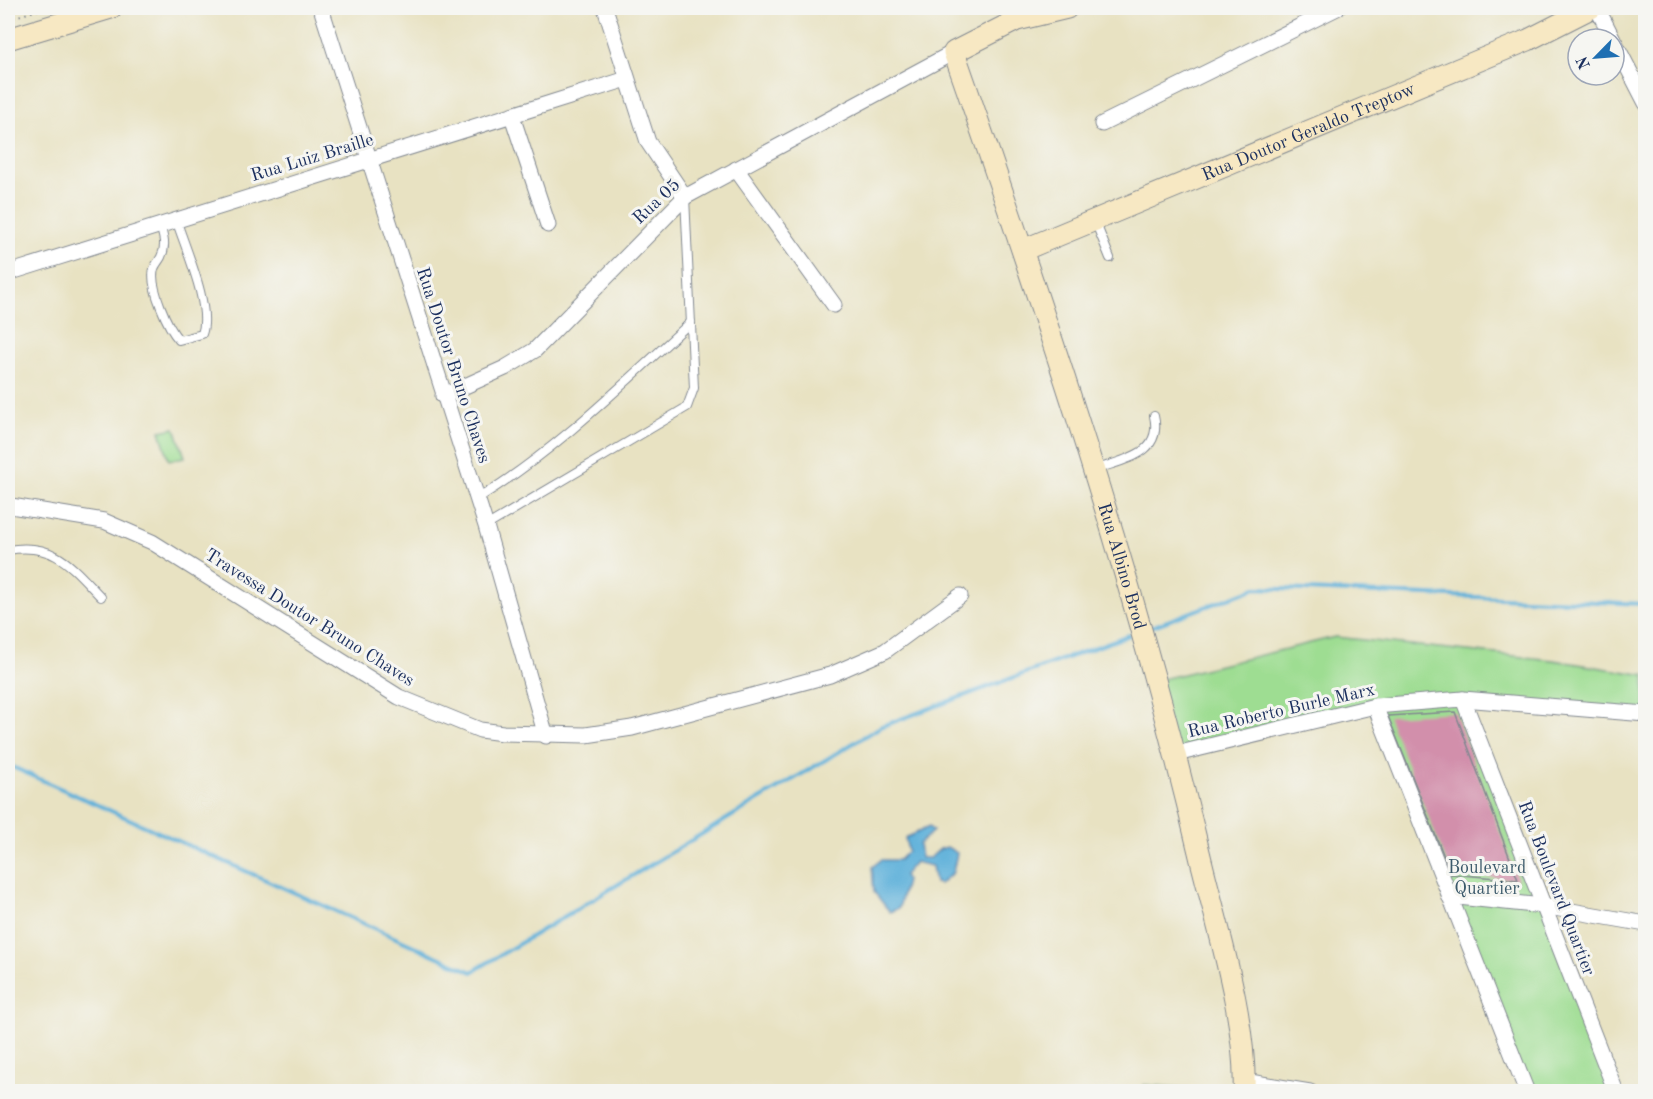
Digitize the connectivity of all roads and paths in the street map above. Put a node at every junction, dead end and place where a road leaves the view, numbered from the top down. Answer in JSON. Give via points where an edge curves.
{"nodes":[{"id":1,"x":45,"y":8,"type":"edge"},
{"id":2,"x":111,"y":8,"type":"edge"},
{"id":3,"x":321,"y":8,"type":"edge"},
{"id":4,"x":605,"y":8,"type":"edge"},
{"id":5,"x":1067,"y":8,"type":"edge"},
{"id":6,"x":1337,"y":8,"type":"edge"},
{"id":7,"x":1591,"y":8,"type":"edge"},
{"id":8,"x":1596,"y":8,"type":"edge"},
{"id":9,"x":8,"y":19,"type":"edge"},
{"id":10,"x":1606,"y":27,"type":"edge"},
{"id":11,"x":8,"y":39,"type":"edge"},
{"id":12,"x":954,"y":52,"type":"junction"},
{"id":13,"x":1626,"y":65,"type":"edge"},
{"id":14,"x":627,"y":79,"type":"junction"},
{"id":15,"x":1646,"y":103,"type":"edge"},
{"id":16,"x":512,"y":116,"type":"junction"},
{"id":17,"x":1102,"y":124,"type":"dead end"},
{"id":18,"x":369,"y":160,"type":"junction"},
{"id":19,"x":736,"y":169,"type":"junction"},
{"id":20,"x":685,"y":196,"type":"junction"},
{"id":21,"x":176,"y":219,"type":"junction"},
{"id":22,"x":1094,"y":220,"type":"junction"},
{"id":23,"x":160,"y":225,"type":"junction"},
{"id":24,"x":548,"y":225,"type":"dead end"},
{"id":25,"x":1023,"y":250,"type":"junction"},
{"id":26,"x":1110,"y":258,"type":"dead end"},
{"id":27,"x":8,"y":273,"type":"edge"},
{"id":28,"x":834,"y":305,"type":"dead end"},
{"id":29,"x":691,"y":322,"type":"junction"},
{"id":30,"x":443,"y":396,"type":"junction"},
{"id":31,"x":1154,"y":416,"type":"dead end"},
{"id":32,"x":1093,"y":471,"type":"junction"},
{"id":33,"x":477,"y":499,"type":"junction"},
{"id":34,"x":11,"y":506,"type":"dead end"},
{"id":35,"x":486,"y":526,"type":"junction"},
{"id":36,"x":8,"y":550,"type":"edge"},
{"id":37,"x":960,"y":596,"type":"dead end"},
{"id":38,"x":101,"y":597,"type":"dead end"},
{"id":39,"x":1463,"y":699,"type":"junction"},
{"id":40,"x":1375,"y":706,"type":"junction"},
{"id":41,"x":1646,"y":714,"type":"edge"},
{"id":42,"x":546,"y":736,"type":"junction"},
{"id":43,"x":1176,"y":754,"type":"junction"},
{"id":44,"x":1449,"y":896,"type":"junction"},
{"id":45,"x":1543,"y":906,"type":"junction"},
{"id":46,"x":1646,"y":924,"type":"edge"},
{"id":47,"x":1244,"y":1086,"type":"edge"},
{"id":48,"x":1310,"y":1092,"type":"edge"},
{"id":49,"x":1527,"y":1092,"type":"edge"},
{"id":50,"x":1616,"y":1092,"type":"edge"}],
"edges":[{"from":1,"to":9,"type":"path"},
{"from":2,"to":11,"type":"street"},
{"from":3,"to":18,"type":"street","name":"Rua Doutor Bruno Chaves"},
{"from":4,"to":14,"type":"street"},
{"from":5,"to":12,"type":"street","via":[[1017,20]]},
{"from":6,"to":17,"type":"street"},
{"from":7,"to":22,"type":"street","name":"Rua Doutor Geraldo Treptow","via":[[1528,40]]},
{"from":8,"to":10,"type":"street"},
{"from":12,"to":19,"type":"street","name":"Rua 05"},
{"from":12,"to":25,"type":"street","name":"Rua Albino Brod"},
{"from":13,"to":15,"type":"street"},
{"from":14,"to":16,"type":"street","name":"Rua Luiz Braille"},
{"from":14,"to":20,"type":"street","via":[[648,142]]},
{"from":16,"to":18,"type":"street","name":"Rua Luiz Braille"},
{"from":16,"to":24,"type":"street"},
{"from":18,"to":21,"type":"street","name":"Rua Luiz Braille"},
{"from":18,"to":30,"type":"street","name":"Rua Doutor Bruno Chaves"},
{"from":19,"to":20,"type":"street","name":"Rua 05"},
{"from":19,"to":28,"type":"street"},
{"from":20,"to":29,"type":"lane"},
{"from":20,"to":30,"type":"street","name":"Rua 05","via":[[535,350],[506,368]]},
{"from":21,"to":23,"type":"street","name":"Rua Luiz Braille"},
{"from":21,"to":23,"type":"lane","via":[[200,295],[206,323],[202,334],[179,339],[170,330],[152,280],[165,242]]},
{"from":22,"to":25,"type":"street","name":"Rua Doutor Geraldo Treptow"},
{"from":22,"to":26,"type":"lane"},
{"from":23,"to":27,"type":"street","name":"Rua Luiz Braille"},
{"from":25,"to":32,"type":"street","name":"Rua Albino Brod"},
{"from":29,"to":33,"type":"lane","via":[[548,448]]},
{"from":29,"to":35,"type":"lane","via":[[694,387],[687,407]]},
{"from":30,"to":33,"type":"street","name":"Rua Doutor Bruno Chaves"},
{"from":31,"to":32,"type":"lane","via":[[1156,438],[1149,448]]},
{"from":32,"to":43,"type":"street","name":"Rua Albino Brod"},
{"from":33,"to":35,"type":"street","name":"Rua Doutor Bruno Chaves"},
{"from":34,"to":42,"type":"street","name":"Travessa Doutor Bruno Chaves","via":[[104,521],[152,542],[399,697],[480,730]]},
{"from":35,"to":42,"type":"street","name":"Rua Doutor Bruno Chaves"},
{"from":36,"to":38,"type":"lane","via":[[46,549],[71,566]]},
{"from":37,"to":42,"type":"street","name":"Travessa Doutor Bruno Chaves","via":[[885,651],[830,675],[632,728]]},
{"from":39,"to":40,"type":"street","name":"Rua Roberto Burle Marx"},
{"from":39,"to":41,"type":"street","name":"Rua Roberto Burle Marx"},
{"from":39,"to":45,"type":"street","name":"Rua Boulevard Quartier"},
{"from":40,"to":43,"type":"street","name":"Rua Roberto Burle Marx"},
{"from":40,"to":44,"type":"street"},
{"from":43,"to":47,"type":"street","name":"Rua Albino Brod","via":[[1231,991]]},
{"from":44,"to":45,"type":"street"},
{"from":44,"to":49,"type":"street"},
{"from":45,"to":46,"type":"street"},
{"from":45,"to":50,"type":"street","name":"Rua Boulevard Quartier"},
{"from":47,"to":48,"type":"street"}]}
